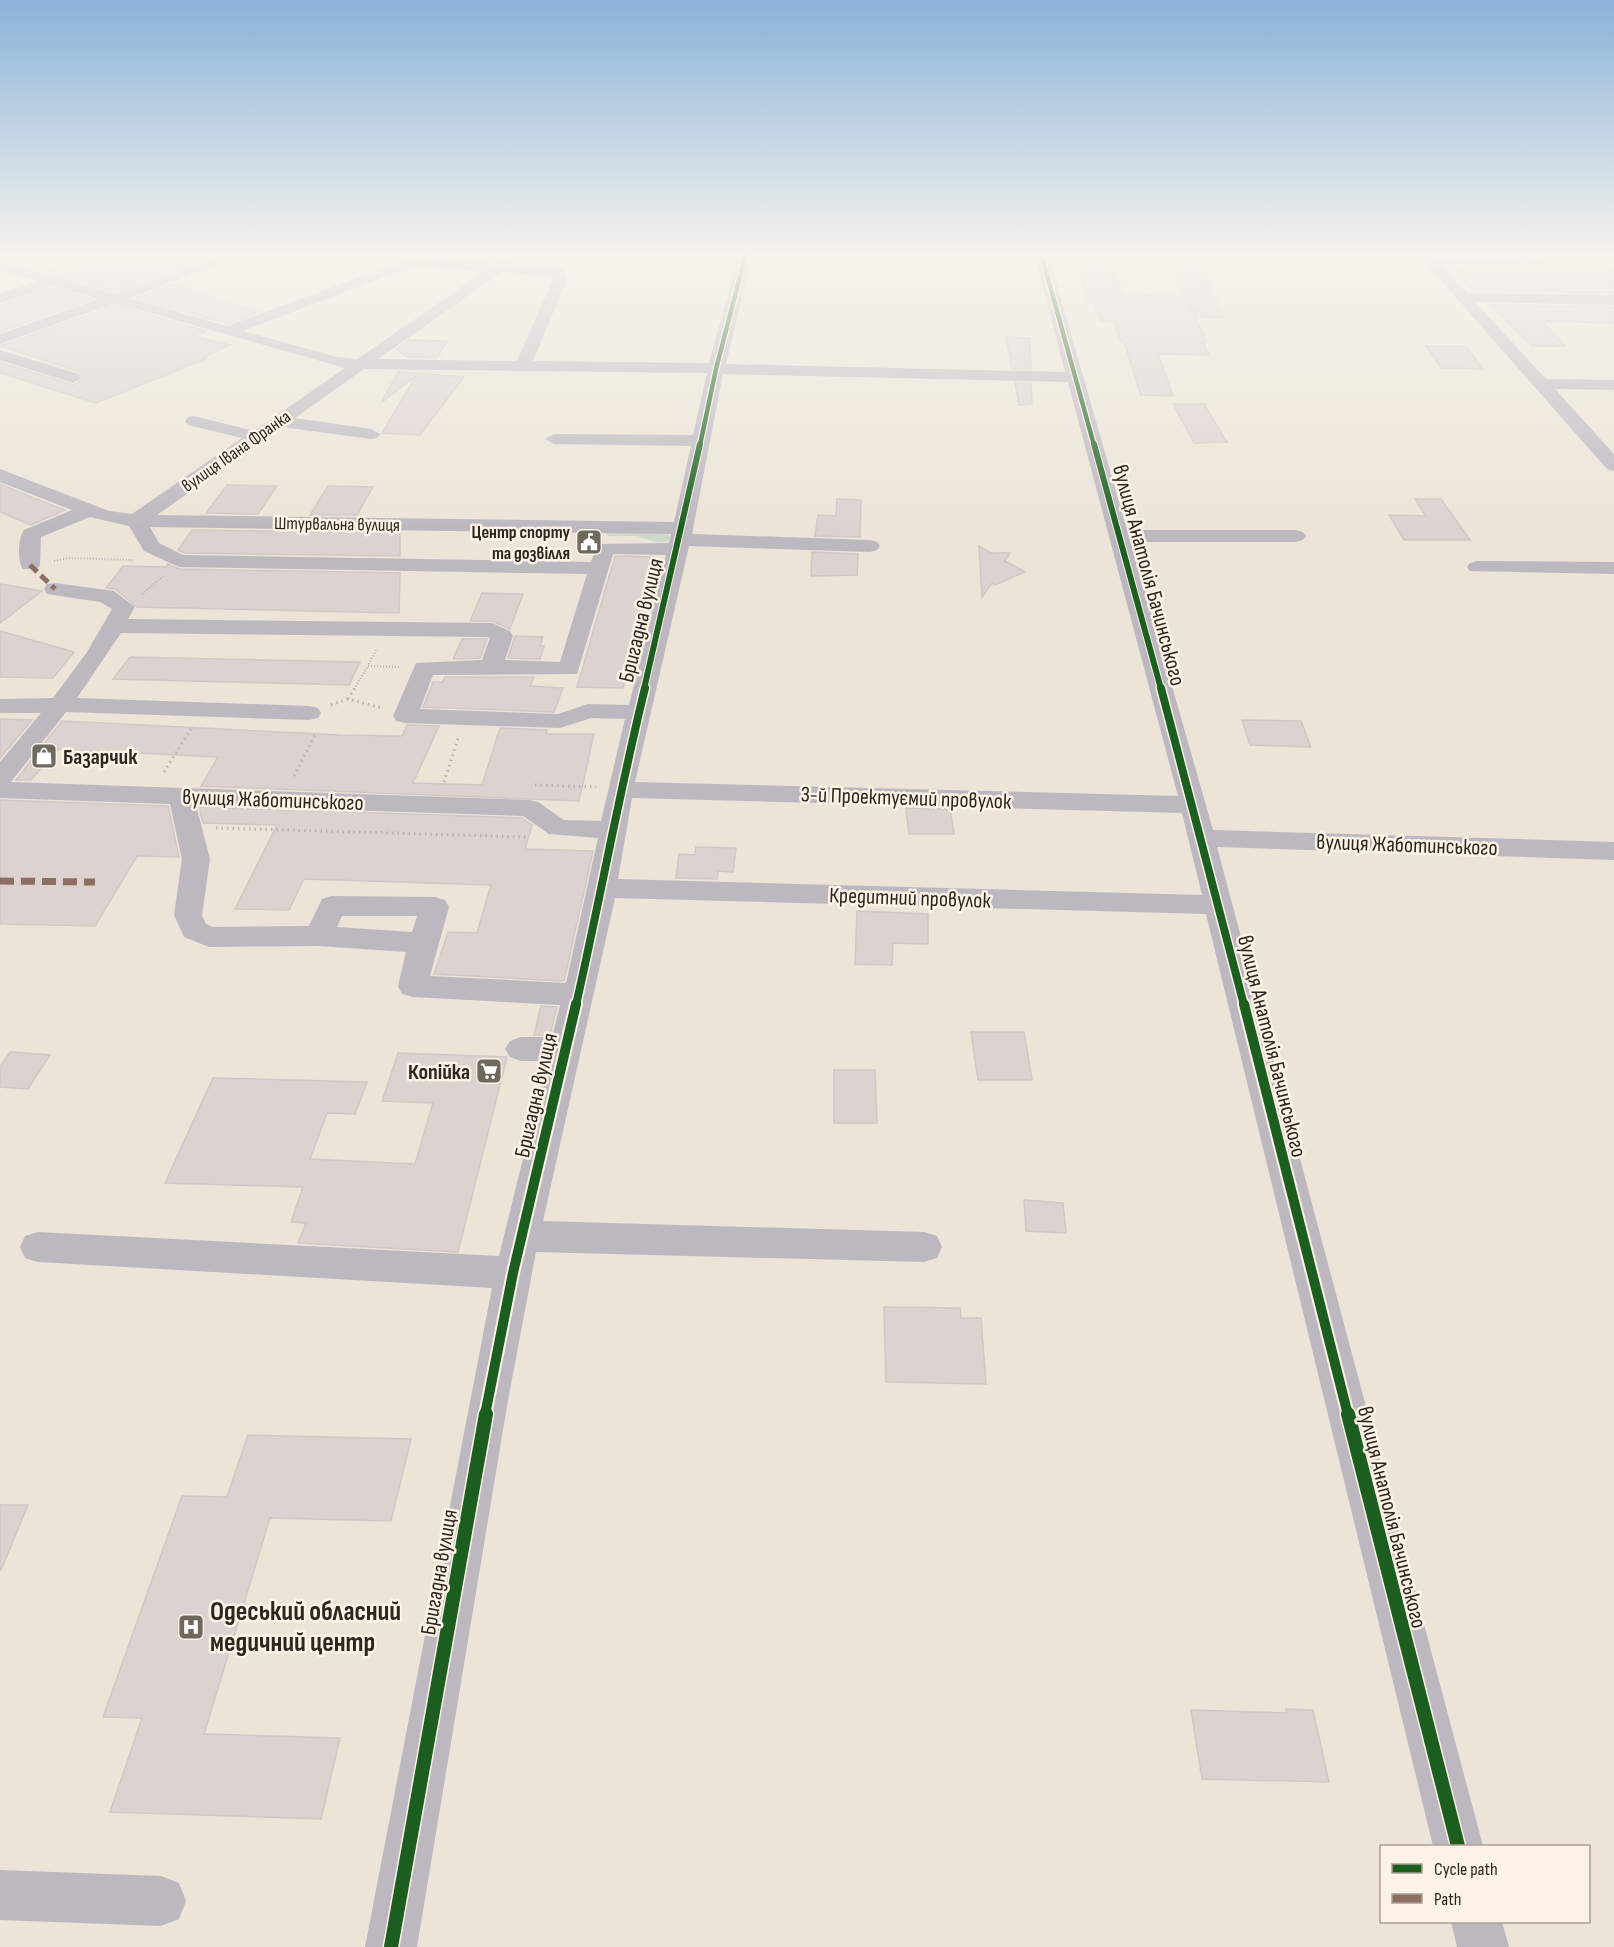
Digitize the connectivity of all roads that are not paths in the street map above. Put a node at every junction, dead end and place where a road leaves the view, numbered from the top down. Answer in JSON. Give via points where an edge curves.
{"nodes":[{"id":1,"x":287,"y":348,"type":"edge"},
{"id":2,"x":383,"y":348,"type":"edge"},
{"id":3,"x":531,"y":348,"type":"edge"},
{"id":4,"x":721,"y":348,"type":"edge"},
{"id":5,"x":1068,"y":348,"type":"edge"},
{"id":6,"x":1508,"y":348,"type":"edge"},
{"id":7,"x":0,"y":355,"type":"edge"},
{"id":8,"x":359,"y":364,"type":"junction"},
{"id":9,"x":523,"y":366,"type":"junction"},
{"id":10,"x":716,"y":369,"type":"junction"},
{"id":11,"x":1076,"y":377,"type":"junction"},
{"id":12,"x":73,"y":378,"type":"dead end"},
{"id":13,"x":1540,"y":384,"type":"junction"},
{"id":14,"x":1614,"y":385,"type":"edge"},
{"id":15,"x":194,"y":421,"type":"dead end"},
{"id":16,"x":278,"y":421,"type":"junction"},
{"id":17,"x":371,"y":434,"type":"dead end"},
{"id":18,"x":258,"y":437,"type":"junction"},
{"id":19,"x":554,"y":439,"type":"dead end"},
{"id":20,"x":701,"y":441,"type":"junction"},
{"id":21,"x":1614,"y":465,"type":"edge"},
{"id":22,"x":0,"y":475,"type":"edge"},
{"id":23,"x":90,"y":510,"type":"junction"},
{"id":24,"x":136,"y":521,"type":"junction"},
{"id":25,"x":1119,"y":536,"type":"junction"},
{"id":26,"x":1296,"y":536,"type":"dead end"},
{"id":27,"x":680,"y":539,"type":"junction"},
{"id":28,"x":870,"y":546,"type":"dead end"},
{"id":29,"x":30,"y":565,"type":"road end"},
{"id":30,"x":1477,"y":567,"type":"dead end"},
{"id":31,"x":599,"y":568,"type":"junction"},
{"id":32,"x":1614,"y":568,"type":"edge"},
{"id":33,"x":55,"y":589,"type":"dead end"},
{"id":34,"x":119,"y":616,"type":"junction"},
{"id":35,"x":491,"y":667,"type":"junction"},
{"id":36,"x":60,"y":705,"type":"junction"},
{"id":37,"x":0,"y":706,"type":"edge"},
{"id":38,"x":638,"y":712,"type":"junction"},
{"id":39,"x":309,"y":713,"type":"road end"},
{"id":40,"x":0,"y":779,"type":"edge"},
{"id":41,"x":0,"y":790,"type":"edge"},
{"id":42,"x":620,"y":790,"type":"junction"},
{"id":43,"x":181,"y":796,"type":"junction"},
{"id":44,"x":1193,"y":805,"type":"junction"},
{"id":45,"x":614,"y":824,"type":"junction"},
{"id":46,"x":1200,"y":838,"type":"junction"},
{"id":47,"x":1614,"y":851,"type":"edge"},
{"id":48,"x":603,"y":888,"type":"junction"},
{"id":49,"x":1217,"y":905,"type":"junction"},
{"id":50,"x":319,"y":936,"type":"junction"},
{"id":51,"x":423,"y":944,"type":"junction"},
{"id":52,"x":578,"y":995,"type":"junction"},
{"id":53,"x":521,"y":1049,"type":"dead end"},
{"id":54,"x":566,"y":1049,"type":"junction"},
{"id":55,"x":38,"y":1247,"type":"dead end"},
{"id":56,"x":924,"y":1247,"type":"dead end"},
{"id":57,"x":517,"y":1255,"type":"junction"},
{"id":58,"x":1458,"y":1845,"type":"edge"},
{"id":59,"x":0,"y":1895,"type":"edge"},
{"id":60,"x":161,"y":1900,"type":"dead end"},
{"id":61,"x":1477,"y":1923,"type":"edge"},
{"id":62,"x":391,"y":1947,"type":"edge"},
{"id":63,"x":1483,"y":1947,"type":"edge"}],
"edges":[{"from":1,"to":8,"type":"street","via":[[336,362]]},
{"from":2,"to":8,"type":"street","name":"вулиця Івана Франка"},
{"from":3,"to":9,"type":"street"},
{"from":4,"to":10,"type":"street","name":"Бригадна вулиця"},
{"from":5,"to":11,"type":"street","name":"вулиця Анатолія Бачинського"},
{"from":6,"to":13,"type":"street"},
{"from":7,"to":12,"type":"street"},
{"from":8,"to":9,"type":"street"},
{"from":8,"to":16,"type":"street","name":"вулиця Івана Франка"},
{"from":9,"to":10,"type":"street"},
{"from":10,"to":11,"type":"street"},
{"from":10,"to":20,"type":"street","name":"Бригадна вулиця"},
{"from":11,"to":25,"type":"street","name":"вулиця Анатолія Бачинського"},
{"from":13,"to":14,"type":"street"},
{"from":13,"to":21,"type":"street"},
{"from":15,"to":18,"type":"street"},
{"from":16,"to":17,"type":"street"},
{"from":16,"to":18,"type":"street","name":"вулиця Івана Франка"},
{"from":18,"to":24,"type":"street","name":"вулиця Івана Франка"},
{"from":19,"to":20,"type":"street"},
{"from":20,"to":27,"type":"street","name":"Бригадна вулиця"},
{"from":22,"to":23,"type":"street","name":"Штурвальна вулиця"},
{"from":23,"to":24,"type":"street","name":"Штурвальна вулиця"},
{"from":23,"to":29,"type":"street","via":[[31,534]]},
{"from":24,"to":27,"type":"street","name":"Штурвальна вулиця"},
{"from":24,"to":31,"type":"street","via":[[151,547],[179,561]]},
{"from":25,"to":26,"type":"street"},
{"from":25,"to":44,"type":"street","name":"вулиця Анатолія Бачинського"},
{"from":27,"to":28,"type":"street"},
{"from":27,"to":31,"type":"street","via":[[605,548]]},
{"from":27,"to":38,"type":"street","name":"Бригадна вулиця"},
{"from":30,"to":32,"type":"street"},
{"from":31,"to":35,"type":"street","via":[[569,669]]},
{"from":33,"to":34,"type":"street","via":[[106,596]]},
{"from":34,"to":35,"type":"street","via":[[492,630],[502,636]]},
{"from":34,"to":36,"type":"street"},
{"from":35,"to":38,"type":"street","via":[[424,668],[405,716],[560,721],[588,711]]},
{"from":36,"to":37,"type":"street"},
{"from":36,"to":39,"type":"street"},
{"from":36,"to":40,"type":"street"},
{"from":38,"to":42,"type":"street","name":"Бригадна вулиця"},
{"from":41,"to":43,"type":"street","name":"вулиця Жаботинського"},
{"from":42,"to":44,"type":"street","name":"3-й Проектуємий провулок"},
{"from":42,"to":45,"type":"street","name":"Бригадна вулиця"},
{"from":43,"to":45,"type":"street","name":"вулиця Жаботинського","via":[[529,808],[558,828]]},
{"from":43,"to":50,"type":"street","via":[[196,859],[188,915],[194,930],[208,937]]},
{"from":44,"to":46,"type":"street","name":"вулиця Анатолія Бачинського"},
{"from":45,"to":48,"type":"street","name":"Бригадна вулиця"},
{"from":46,"to":47,"type":"street","name":"вулиця Жаботинського"},
{"from":46,"to":49,"type":"street","name":"вулиця Анатолія Бачинського"},
{"from":48,"to":49,"type":"street","name":"Кредитний провулок"},
{"from":48,"to":52,"type":"street","name":"Бригадна вулиця"},
{"from":49,"to":58,"type":"street","name":"вулиця Анатолія Бачинського"},
{"from":50,"to":51,"type":"street"},
{"from":50,"to":51,"type":"street","via":[[332,906],[435,907]]},
{"from":51,"to":52,"type":"street","via":[[413,986]]},
{"from":52,"to":54,"type":"street","name":"Бригадна вулиця"},
{"from":53,"to":54,"type":"street"},
{"from":54,"to":57,"type":"street","name":"Бригадна вулиця"},
{"from":55,"to":57,"type":"street"},
{"from":56,"to":57,"type":"street"},
{"from":57,"to":62,"type":"street","name":"Бригадна вулиця"},
{"from":59,"to":60,"type":"street"},
{"from":61,"to":63,"type":"street"}]}
